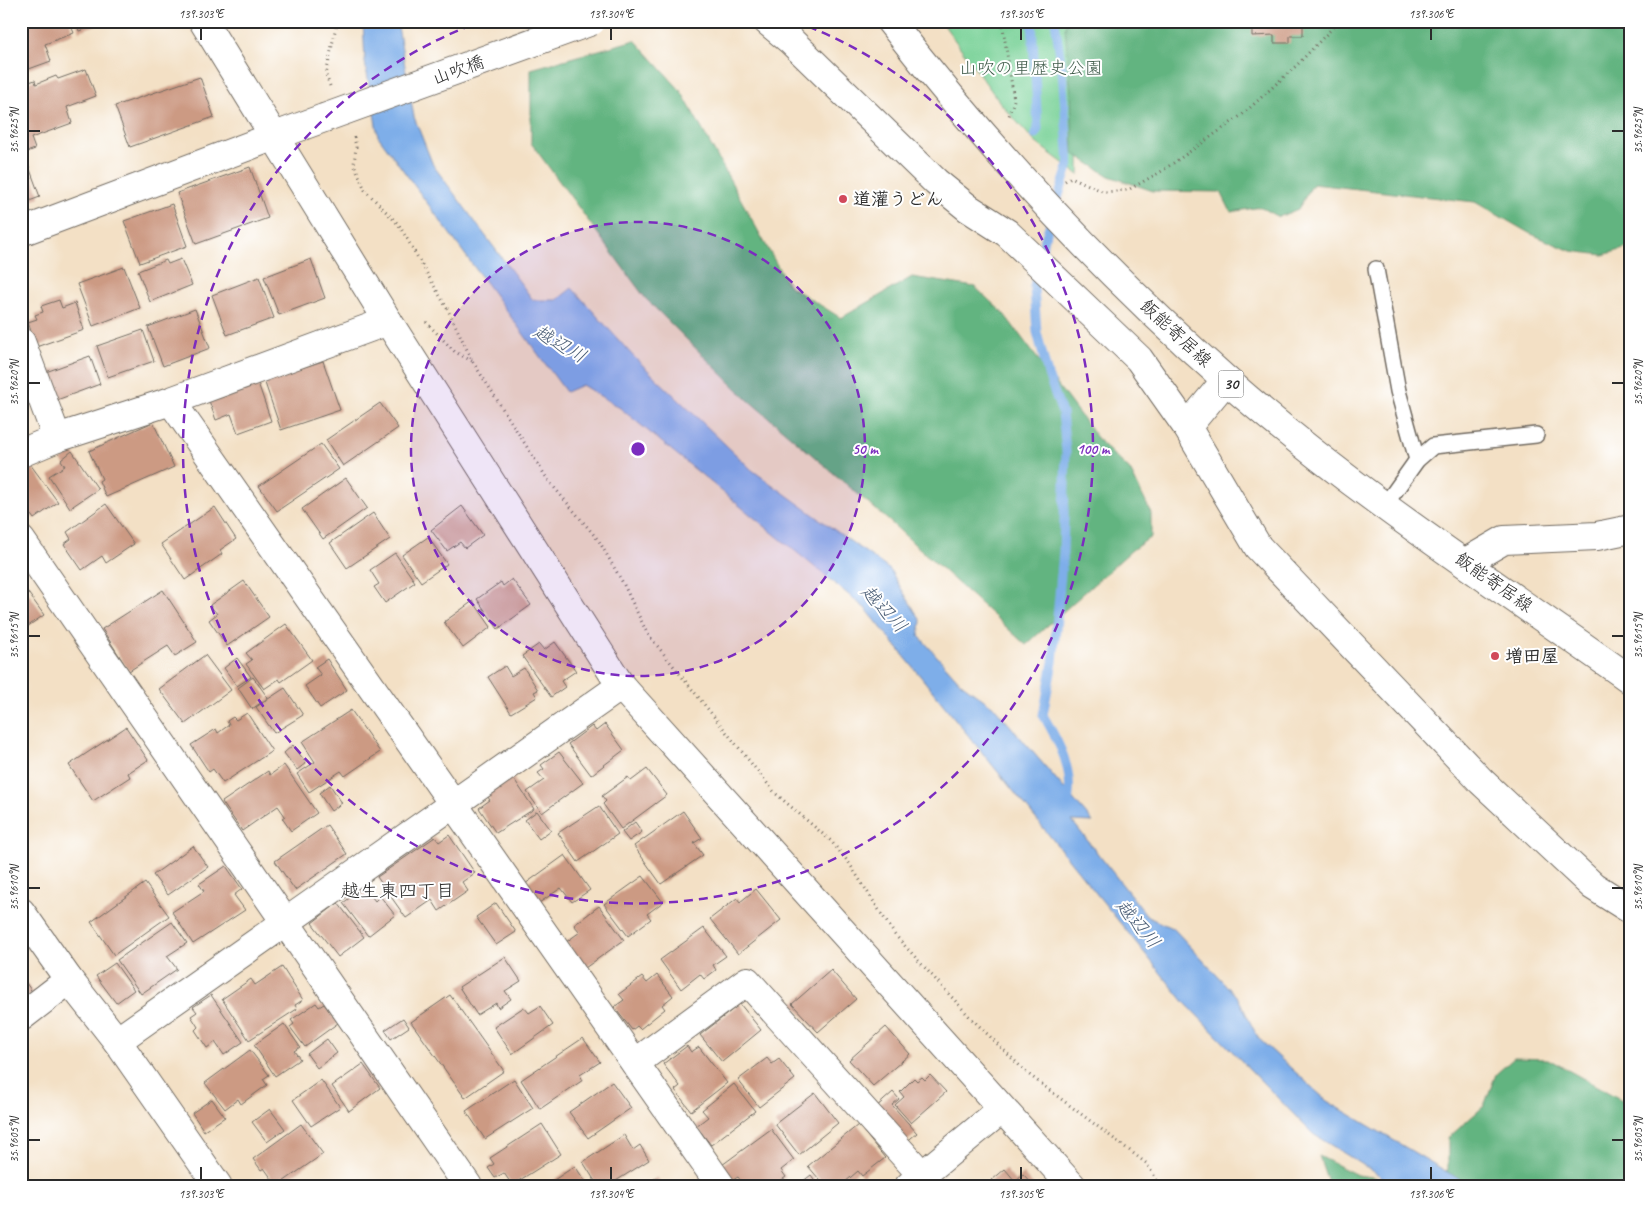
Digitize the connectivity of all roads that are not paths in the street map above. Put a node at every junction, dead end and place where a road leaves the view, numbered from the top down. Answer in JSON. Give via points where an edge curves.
{"nodes":[{"id":1,"x":202,"y":21,"type":"edge"},
{"id":2,"x":592,"y":21,"type":"edge"},
{"id":3,"x":767,"y":21,"type":"edge"},
{"id":4,"x":890,"y":21,"type":"edge"},
{"id":5,"x":275,"y":136,"type":"junction"},
{"id":6,"x":21,"y":232,"type":"edge"},
{"id":7,"x":1376,"y":269,"type":"dead end"},
{"id":8,"x":388,"y":321,"type":"junction"},
{"id":9,"x":21,"y":342,"type":"edge"},
{"id":10,"x":1226,"y":380,"type":"junction"},
{"id":11,"x":171,"y":402,"type":"junction"},
{"id":12,"x":1187,"y":427,"type":"junction"},
{"id":13,"x":1536,"y":435,"type":"dead end"},
{"id":14,"x":57,"y":438,"type":"junction"},
{"id":15,"x":21,"y":453,"type":"edge"},
{"id":16,"x":1418,"y":460,"type":"junction"},
{"id":17,"x":1386,"y":505,"type":"junction"},
{"id":18,"x":1631,"y":529,"type":"edge"},
{"id":19,"x":21,"y":540,"type":"edge"},
{"id":20,"x":1466,"y":562,"type":"junction"},
{"id":21,"x":1631,"y":680,"type":"edge"},
{"id":22,"x":621,"y":686,"type":"junction"},
{"id":23,"x":454,"y":802,"type":"junction"},
{"id":24,"x":1631,"y":910,"type":"edge"},
{"id":25,"x":21,"y":912,"type":"edge"},
{"id":26,"x":286,"y":922,"type":"junction"},
{"id":27,"x":69,"y":980,"type":"junction"},
{"id":28,"x":21,"y":1017,"type":"edge"},
{"id":29,"x":117,"y":1040,"type":"junction"},
{"id":30,"x":635,"y":1063,"type":"junction"},
{"id":31,"x":1001,"y":1110,"type":"junction"},
{"id":32,"x":916,"y":1180,"type":"edge"},
{"id":33,"x":218,"y":1186,"type":"edge"},
{"id":34,"x":468,"y":1186,"type":"edge"},
{"id":35,"x":721,"y":1186,"type":"edge"},
{"id":36,"x":1072,"y":1186,"type":"edge"}],
"edges":[{"from":1,"to":5,"type":"street"},
{"from":2,"to":5,"type":"street","name":"山吹橋","bridge":true,"via":[[329,106]]},
{"from":3,"to":12,"type":"street","via":[[936,182],[968,208],[1007,232],[1139,359]]},
{"from":4,"to":10,"type":"street","name":"飯能寄居線","number":"30","via":[[975,125],[1042,199],[1126,286]]},
{"from":5,"to":6,"type":"street","name":"山吹橋"},
{"from":5,"to":8,"type":"street"},
{"from":7,"to":16,"type":"lane","via":[[1398,391]]},
{"from":8,"to":11,"type":"street"},
{"from":8,"to":22,"type":"street"},
{"from":9,"to":14,"type":"street"},
{"from":10,"to":12,"type":"street"},
{"from":10,"to":17,"type":"street","name":"飯能寄居線","number":"30"},
{"from":11,"to":14,"type":"street"},
{"from":11,"to":23,"type":"street"},
{"from":12,"to":24,"type":"street","via":[[1258,547],[1481,781],[1593,886]]},
{"from":13,"to":16,"type":"lane","via":[[1433,446]]},
{"from":14,"to":15,"type":"street"},
{"from":16,"to":17,"type":"lane"},
{"from":17,"to":20,"type":"street","name":"飯能寄居線","number":"30"},
{"from":18,"to":20,"type":"street","via":[[1598,536],[1504,540]]},
{"from":19,"to":26,"type":"street"},
{"from":20,"to":21,"type":"street","name":"飯能寄居線","number":"30"},
{"from":22,"to":23,"type":"street"},
{"from":22,"to":31,"type":"street"},
{"from":23,"to":26,"type":"street"},
{"from":23,"to":30,"type":"street"},
{"from":25,"to":27,"type":"street"},
{"from":26,"to":29,"type":"street"},
{"from":26,"to":34,"type":"street"},
{"from":27,"to":28,"type":"street"},
{"from":27,"to":29,"type":"street"},
{"from":29,"to":33,"type":"street"},
{"from":30,"to":32,"type":"street","via":[[747,980]]},
{"from":30,"to":35,"type":"street"},
{"from":31,"to":32,"type":"street"},
{"from":31,"to":36,"type":"street"}]}
